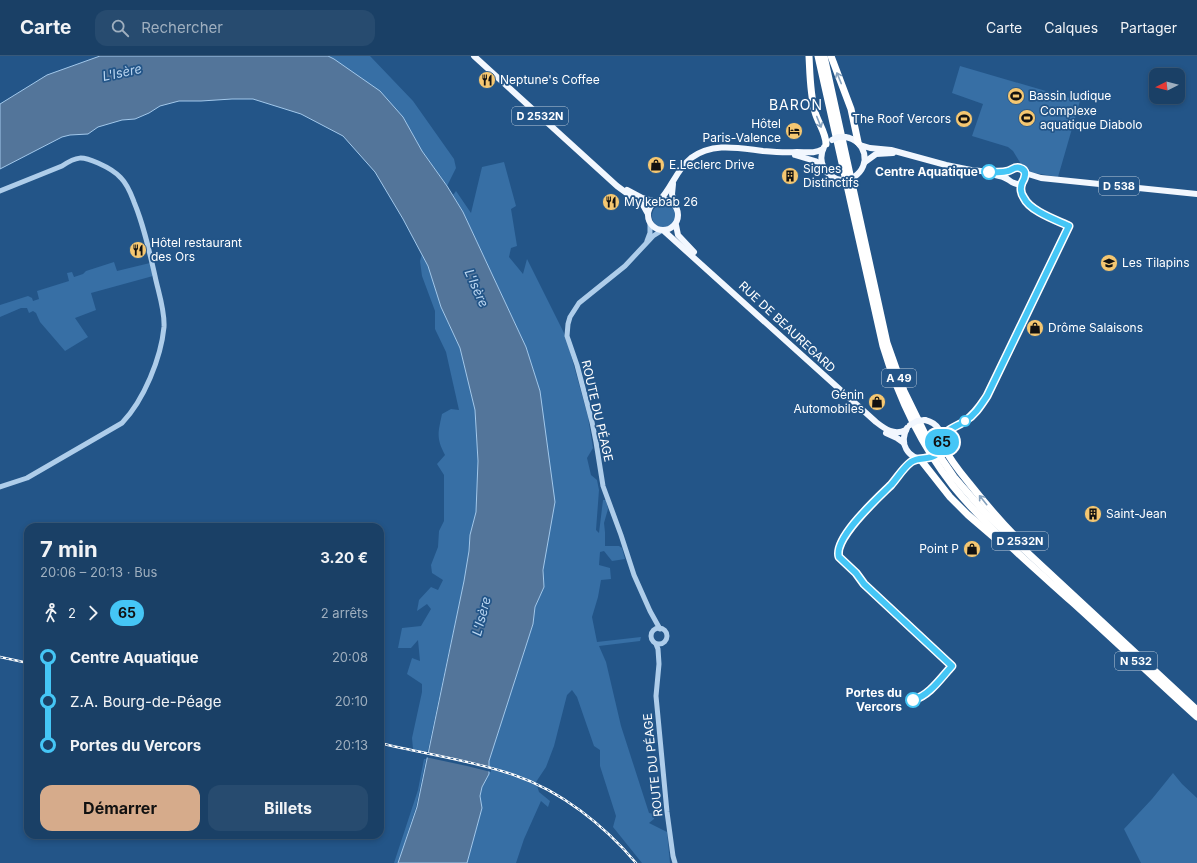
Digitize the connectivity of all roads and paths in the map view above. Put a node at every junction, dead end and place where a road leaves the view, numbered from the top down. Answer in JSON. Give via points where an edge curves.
{"nodes":[{"id":1,"x":474,"y":56,"type":"edge"},
{"id":2,"x":809,"y":56,"type":"edge"},
{"id":3,"x":818,"y":56,"type":"edge"},
{"id":4,"x":824,"y":56,"type":"edge"},
{"id":5,"x":831,"y":56,"type":"edge"},
{"id":6,"x":827,"y":144,"type":"junction"},
{"id":7,"x":859,"y":144,"type":"junction"},
{"id":8,"x":785,"y":153,"type":"junction"},
{"id":9,"x":865,"y":162,"type":"junction"},
{"id":10,"x":822,"y":164,"type":"junction"},
{"id":11,"x":1010,"y":171,"type":"junction"},
{"id":12,"x":1025,"y":172,"type":"junction"},
{"id":13,"x":606,"y":176,"type":"junction"},
{"id":14,"x":1041,"y":178,"type":"junction"},
{"id":15,"x":1010,"y":180,"type":"junction"},
{"id":16,"x":1024,"y":181,"type":"junction"},
{"id":17,"x":673,"y":182,"type":"junction"},
{"id":18,"x":0,"y":191,"type":"edge"},
{"id":19,"x":1197,"y":194,"type":"edge"},
{"id":20,"x":658,"y":201,"type":"junction"},
{"id":21,"x":674,"y":204,"type":"junction"},
{"id":22,"x":648,"y":214,"type":"junction"},
{"id":23,"x":650,"y":223,"type":"junction"},
{"id":24,"x":676,"y":225,"type":"junction"},
{"id":25,"x":662,"y":231,"type":"junction"},
{"id":26,"x":647,"y":242,"type":"junction"},
{"id":27,"x":720,"y":280,"type":"junction"},
{"id":28,"x":839,"y":390,"type":"junction"},
{"id":29,"x":908,"y":428,"type":"junction"},
{"id":30,"x":904,"y":443,"type":"junction"},
{"id":31,"x":941,"y":446,"type":"junction"},
{"id":32,"x":920,"y":459,"type":"junction"},
{"id":33,"x":0,"y":487,"type":"edge"},
{"id":34,"x":1075,"y":605,"type":"junction"},
{"id":35,"x":650,"y":611,"type":"junction"},
{"id":36,"x":1108,"y":628,"type":"junction"},
{"id":37,"x":660,"y":629,"type":"junction"},
{"id":38,"x":654,"y":630,"type":"junction"},
{"id":39,"x":656,"y":644,"type":"junction"},
{"id":40,"x":663,"y":644,"type":"junction"},
{"id":41,"x":659,"y":664,"type":"junction"},
{"id":42,"x":1197,"y":710,"type":"edge"},
{"id":43,"x":1197,"y":717,"type":"edge"},
{"id":44,"x":675,"y":863,"type":"edge"}],
"edges":[{"from":1,"to":13,"type":"main road","number":"D 2532N"},
{"from":2,"to":6,"type":"highway","one_way":true,"via":[[813,104]]},
{"from":3,"to":34,"type":"highway","number":"A 49","via":[[879,334],[892,376],[909,415],[952,485],[996,532]]},
{"from":4,"to":36,"type":"highway","number":"A 49","via":[[884,331],[899,378],[914,413],[939,457],[974,502]]},
{"from":7,"to":5,"type":"highway","one_way":true,"via":[[849,103]]},
{"from":6,"to":7,"type":"main road","bridge":true,"via":[[838,137],[845,137]]},
{"from":6,"to":8,"type":"main road","via":[[811,153]]},
{"from":6,"to":10,"type":"main road","via":[[821,158]]},
{"from":7,"to":9,"type":"main road","via":[[864,152]]},
{"from":7,"to":11,"type":"main road","via":[[959,168],[1000,173]]},
{"from":8,"to":10,"type":"main road"},
{"from":8,"to":17,"type":"main road","via":[[729,147],[711,149],[701,152],[685,163]]},
{"from":9,"to":10,"type":"main road","bridge":true,"via":[[862,170],[854,177],[842,180],[825,171]]},
{"from":9,"to":15,"type":"main road","via":[[876,154],[893,154],[952,170]]},
{"from":11,"to":12,"type":"main road","via":[[1018,167]]},
{"from":11,"to":15,"type":"main road"},
{"from":12,"to":14,"type":"main road","number":"D 538"},
{"from":12,"to":16,"type":"main road"},
{"from":13,"to":20,"type":"main road","number":"D 2532N","via":[[642,198]]},
{"from":13,"to":22,"type":"main road","number":"D 2532N"},
{"from":14,"to":16,"type":"main road","number":"D 538"},
{"from":14,"to":19,"type":"main road","number":"D 538"},
{"from":15,"to":16,"type":"main road","via":[[1016,184]]},
{"from":17,"to":20,"type":"main road"},
{"from":17,"to":21,"type":"main road"},
{"from":18,"to":33,"type":"street","via":[[62,166],[70,160],[85,158],[109,168],[122,178],[147,238],[164,322],[153,370],[129,416],[119,425],[27,478]]},
{"from":20,"to":21,"type":"main road"},
{"from":20,"to":22,"type":"main road"},
{"from":21,"to":24,"type":"main road","via":[[679,214]]},
{"from":22,"to":23,"type":"main road"},
{"from":23,"to":25,"type":"main road"},
{"from":23,"to":26,"type":"street"},
{"from":24,"to":25,"type":"main road","via":[[672,229]]},
{"from":24,"to":27,"type":"main road","name":"RUE DE BEAUREGARD","via":[[676,232],[680,238]]},
{"from":25,"to":26,"type":"street","name":"ROUTE DU PÉAGE"},
{"from":25,"to":27,"type":"main road","name":"RUE DE BEAUREGARD"},
{"from":26,"to":35,"type":"street","name":"ROUTE DU PÉAGE","via":[[625,266],[580,303],[570,317],[567,336],[592,422],[603,486],[634,575]]},
{"from":27,"to":28,"type":"main road","name":"RUE DE BEAUREGARD"},
{"from":28,"to":29,"type":"main road","name":"RUE DE BEAUREGARD","via":[[884,428],[896,433]]},
{"from":28,"to":30,"type":"main road","name":"RUE DE BEAUREGARD","via":[[879,429]]},
{"from":29,"to":30,"type":"main road"},
{"from":29,"to":31,"type":"main road","bridge":true,"via":[[917,421],[925,420],[932,423],[938,427],[942,435]]},
{"from":30,"to":32,"type":"main road","via":[[910,454]]},
{"from":31,"to":32,"type":"main road","bridge":true,"via":[[936,454]]},
{"from":36,"to":31,"type":"highway","number":"D 2532N","one_way":true,"via":[[999,520]]},
{"from":32,"to":34,"type":"highway","number":"D 2532N","via":[[965,512]]},
{"from":34,"to":43,"type":"highway","number":"N 532"},
{"from":35,"to":37,"type":"street","name":"ROUTE DU PÉAGE"},
{"from":35,"to":38,"type":"street","name":"ROUTE DU PÉAGE"},
{"from":36,"to":42,"type":"highway","number":"N 532"},
{"from":37,"to":38,"type":"street"},
{"from":37,"to":40,"type":"street","via":[[666,634],[666,641]]},
{"from":38,"to":39,"type":"street","via":[[650,638]]},
{"from":39,"to":40,"type":"street"},
{"from":39,"to":41,"type":"street","name":"ROUTE DU PÉAGE"},
{"from":40,"to":41,"type":"street","name":"ROUTE DU PÉAGE"},
{"from":41,"to":44,"type":"street","name":"ROUTE DU PÉAGE","via":[[656,696],[667,812]]}]}
